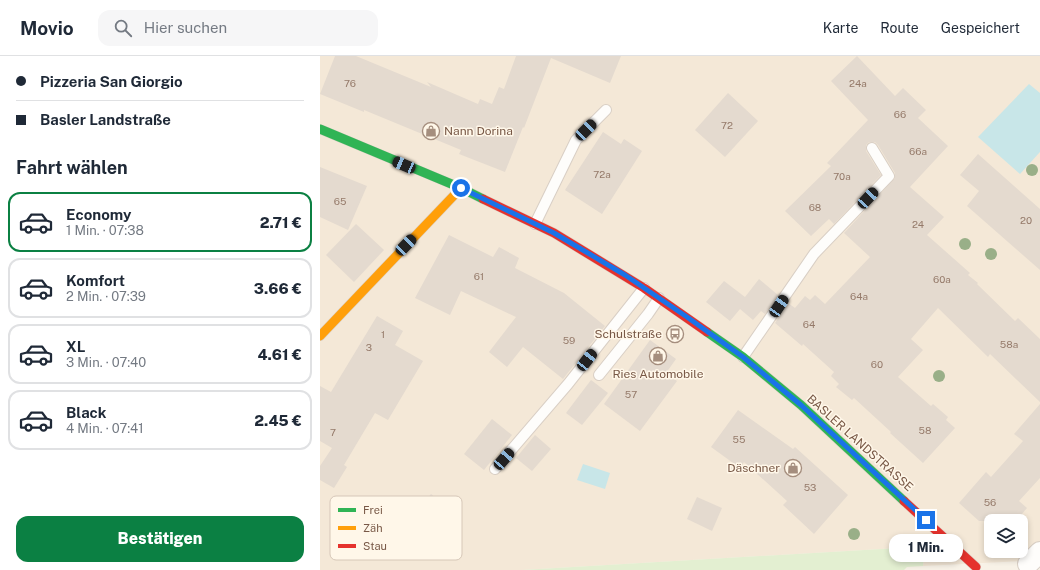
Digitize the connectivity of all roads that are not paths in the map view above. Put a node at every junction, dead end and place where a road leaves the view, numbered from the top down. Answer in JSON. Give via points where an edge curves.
{"nodes":[{"id":1,"x":606,"y":110,"type":"dead end"},
{"id":2,"x":320,"y":129,"type":"edge"},
{"id":3,"x":872,"y":148,"type":"dead end"},
{"id":4,"x":461,"y":188,"type":"junction"},
{"id":5,"x":535,"y":224,"type":"junction"},
{"id":6,"x":644,"y":288,"type":"junction"},
{"id":7,"x":659,"y":298,"type":"junction"},
{"id":8,"x":320,"y":336,"type":"edge"},
{"id":9,"x":743,"y":357,"type":"junction"},
{"id":10,"x":599,"y":375,"type":"dead end"},
{"id":11,"x":495,"y":469,"type":"dead end"},
{"id":12,"x":976,"y":567,"type":"dead end"}],
"edges":[{"from":1,"to":5,"type":"lane","via":[[576,140]]},
{"from":2,"to":4,"type":"street","name":"BASLER LANDSTRASSE"},
{"from":3,"to":9,"type":"lane","via":[[889,176],[814,254]]},
{"from":4,"to":5,"type":"street","name":"BASLER LANDSTRASSE"},
{"from":4,"to":8,"type":"street"},
{"from":5,"to":6,"type":"street","name":"BASLER LANDSTRASSE"},
{"from":6,"to":7,"type":"street","name":"BASLER LANDSTRASSE"},
{"from":6,"to":11,"type":"lane","via":[[568,384]]},
{"from":7,"to":9,"type":"street","name":"BASLER LANDSTRASSE"},
{"from":7,"to":10,"type":"lane"},
{"from":9,"to":12,"type":"street","name":"BASLER LANDSTRASSE","via":[[801,405]]}]}
